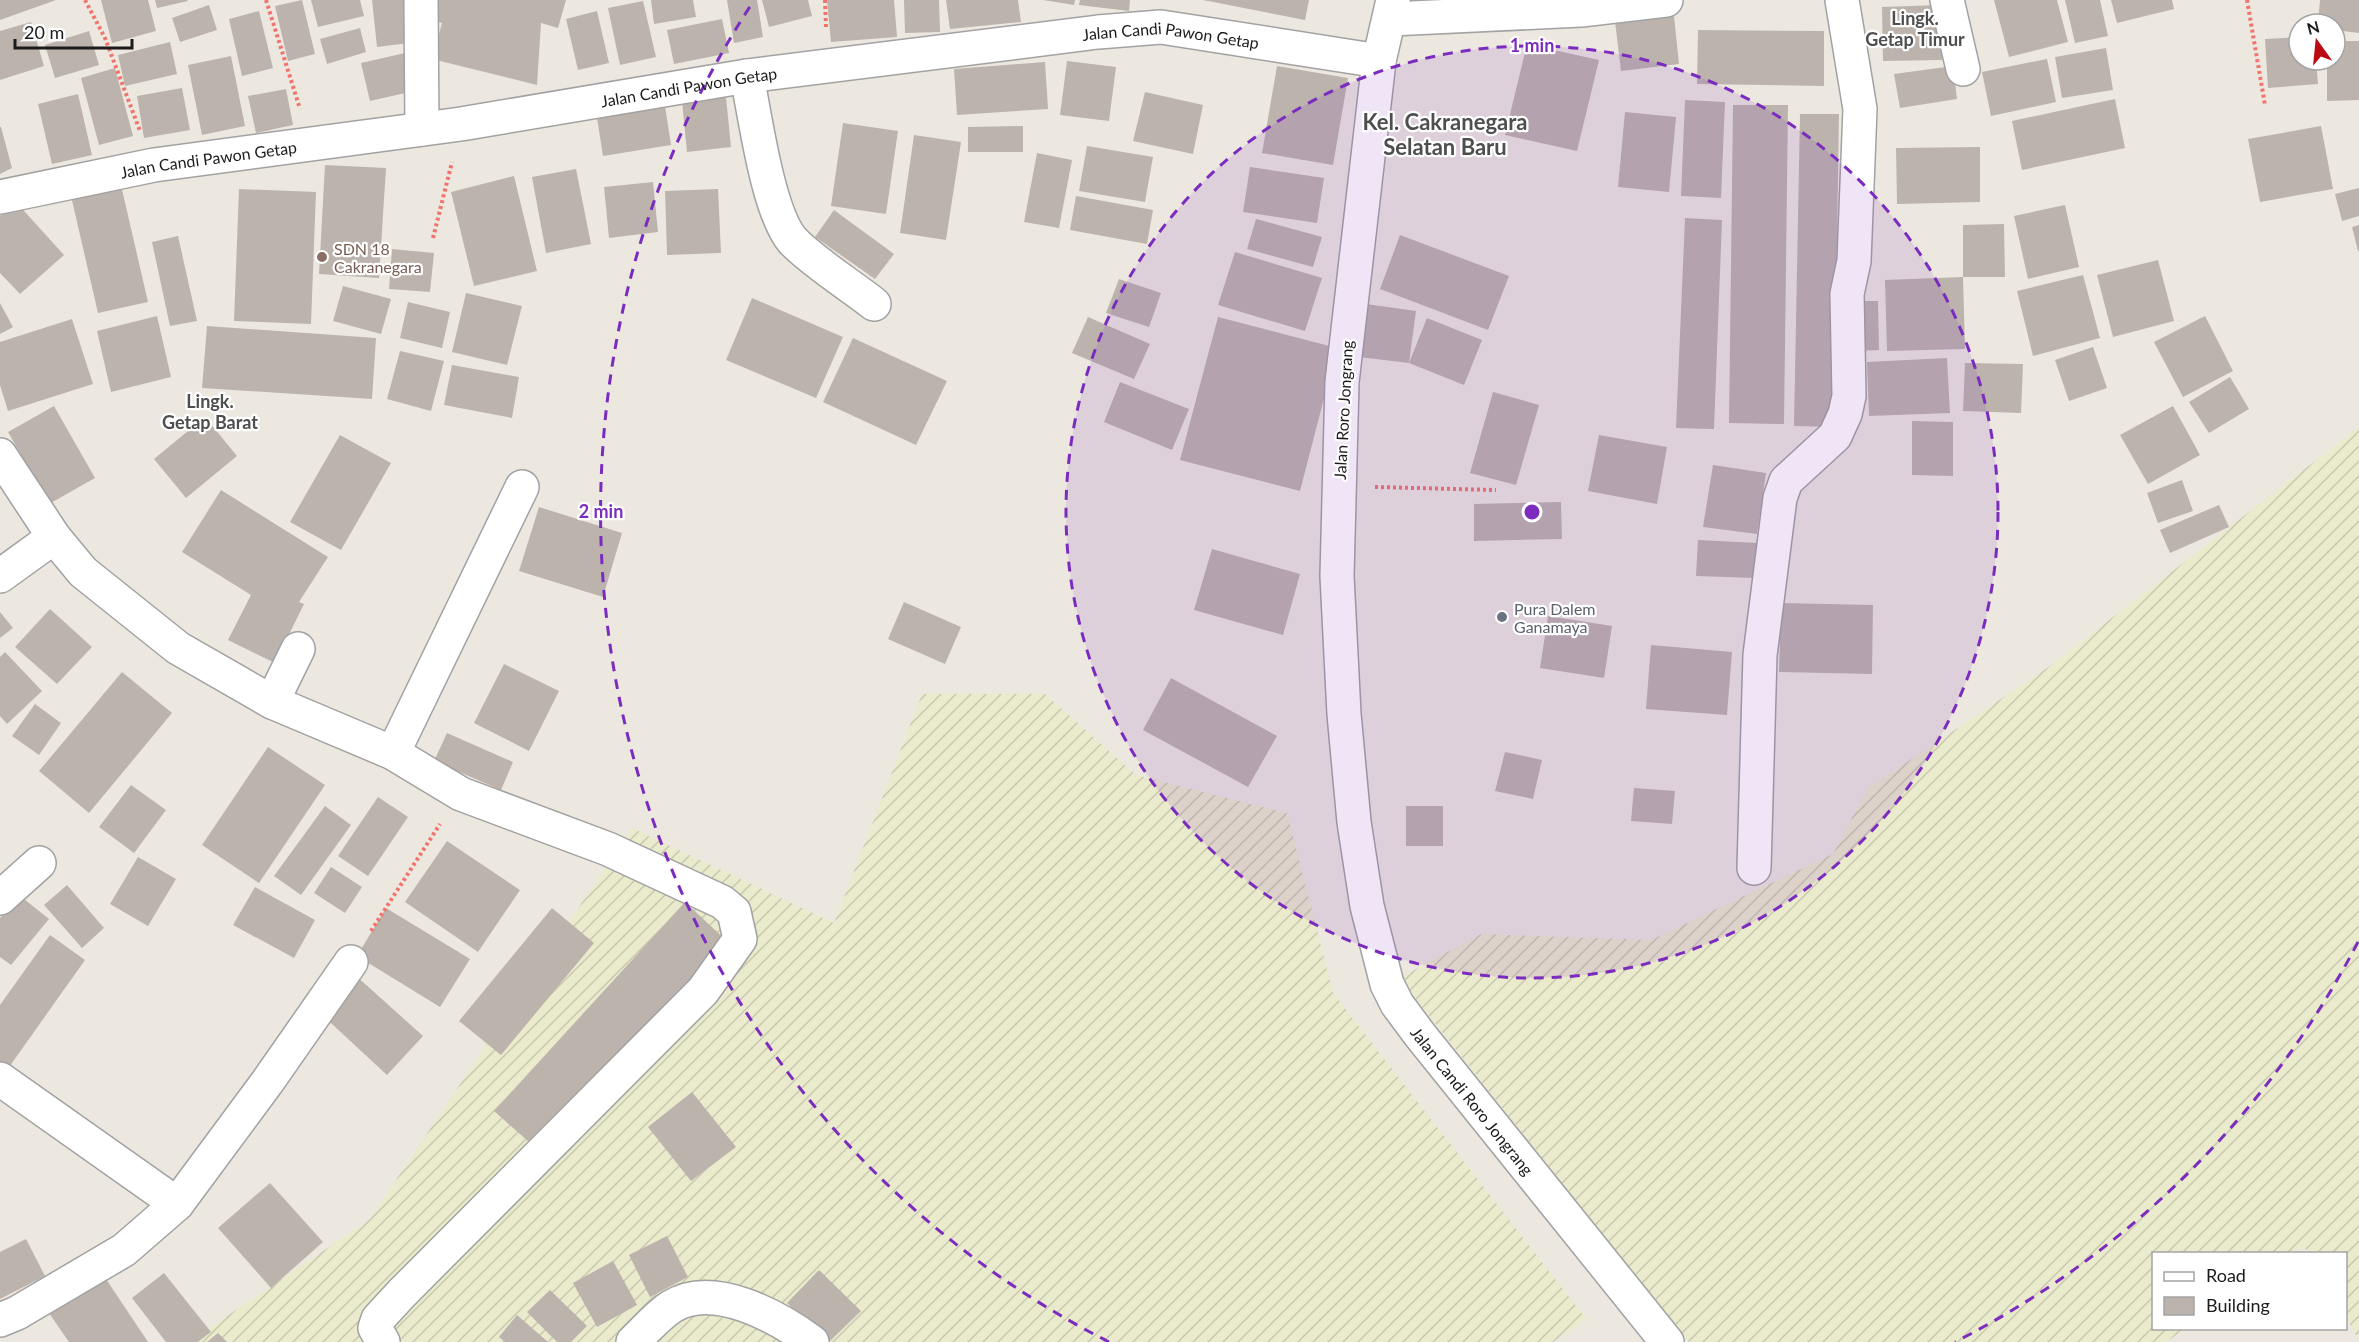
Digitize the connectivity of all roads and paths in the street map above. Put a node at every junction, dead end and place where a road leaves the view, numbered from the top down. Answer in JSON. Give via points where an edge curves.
{"nodes":[{"id":1,"x":85,"y":0,"type":"edge"},
{"id":2,"x":266,"y":0,"type":"edge"},
{"id":3,"x":422,"y":0,"type":"edge"},
{"id":4,"x":1666,"y":0,"type":"edge"},
{"id":5,"x":1842,"y":0,"type":"edge"},
{"id":6,"x":1947,"y":0,"type":"edge"},
{"id":7,"x":2247,"y":0,"type":"edge"},
{"id":8,"x":1392,"y":9,"type":"edge"},
{"id":9,"x":1379,"y":61,"type":"junction"},
{"id":10,"x":1963,"y":69,"type":"dead end"},
{"id":11,"x":747,"y":76,"type":"junction"},
{"id":12,"x":2265,"y":105,"type":"dead end"},
{"id":13,"x":461,"y":124,"type":"junction"},
{"id":14,"x":422,"y":129,"type":"junction"},
{"id":15,"x":311,"y":144,"type":"junction"},
{"id":16,"x":154,"y":165,"type":"junction"},
{"id":17,"x":0,"y":197,"type":"edge"},
{"id":18,"x":433,"y":238,"type":"dead end"},
{"id":19,"x":874,"y":304,"type":"dead end"},
{"id":20,"x":0,"y":455,"type":"edge"},
{"id":21,"x":522,"y":487,"type":"dead end"},
{"id":22,"x":1338,"y":487,"type":"junction"},
{"id":23,"x":1496,"y":490,"type":"dead end"},
{"id":24,"x":54,"y":537,"type":"junction"},
{"id":25,"x":0,"y":576,"type":"edge"},
{"id":26,"x":298,"y":649,"type":"dead end"},
{"id":27,"x":272,"y":702,"type":"junction"},
{"id":28,"x":393,"y":753,"type":"junction"},
{"id":29,"x":460,"y":794,"type":"junction"},
{"id":30,"x":1354,"y":822,"type":"joint"},
{"id":31,"x":39,"y":863,"type":"dead end"},
{"id":32,"x":1754,"y":868,"type":"dead end"},
{"id":33,"x":0,"y":898,"type":"edge"},
{"id":34,"x":351,"y":962,"type":"joint"},
{"id":35,"x":0,"y":1079,"type":"edge"},
{"id":36,"x":177,"y":1204,"type":"junction"},
{"id":37,"x":0,"y":1320,"type":"edge"},
{"id":38,"x":1655,"y":1338,"type":"edge"},
{"id":39,"x":383,"y":1342,"type":"edge"},
{"id":40,"x":633,"y":1342,"type":"edge"},
{"id":41,"x":812,"y":1342,"type":"edge"}],
"edges":[{"from":1,"to":16,"type":"path","via":[[105,38]]},
{"from":2,"to":15,"type":"path"},
{"from":3,"to":14,"type":"street"},
{"from":4,"to":8,"type":"street","via":[[1581,10]]},
{"from":5,"to":32,"type":"street","via":[[1860,109],[1854,261],[1847,294],[1849,396],[1835,436],[1786,481],[1780,498],[1760,655]]},
{"from":6,"to":10,"type":"street"},
{"from":7,"to":12,"type":"path"},
{"from":8,"to":9,"type":"street","name":"Jalan Roro Jongrang"},
{"from":9,"to":11,"type":"street","name":"Jalan Candi Pawon Getap","via":[[1161,27]]},
{"from":9,"to":22,"type":"street","name":"Jalan Roro Jongrang","via":[[1342,382]]},
{"from":11,"to":13,"type":"street","name":"Jalan Candi Pawon Getap"},
{"from":11,"to":19,"type":"street","via":[[784,228],[794,242]]},
{"from":13,"to":14,"type":"street","name":"Jalan Candi Pawon Getap"},
{"from":13,"to":18,"type":"path"},
{"from":14,"to":15,"type":"street","name":"Jalan Candi Pawon Getap"},
{"from":15,"to":16,"type":"street","name":"Jalan Candi Pawon Getap"},
{"from":16,"to":17,"type":"street","name":"Jalan Candi Pawon Getap"},
{"from":20,"to":24,"type":"street"},
{"from":21,"to":28,"type":"street"},
{"from":22,"to":23,"type":"path"},
{"from":22,"to":30,"type":"street","name":"Jalan Roro Jongrang","via":[[1337,576]]},
{"from":24,"to":25,"type":"street"},
{"from":24,"to":27,"type":"street","via":[[83,572],[178,648]]},
{"from":26,"to":27,"type":"street"},
{"from":27,"to":28,"type":"street"},
{"from":28,"to":29,"type":"street"},
{"from":29,"to":34,"type":"path"},
{"from":29,"to":39,"type":"street","via":[[608,849],[722,902],[734,912],[740,939],[703,991],[378,1319],[375,1328]]},
{"from":30,"to":38,"type":"street","name":"Jalan Candi Roro Jongrang","via":[[1371,927],[1387,984],[1397,1004]]},
{"from":31,"to":33,"type":"street"},
{"from":34,"to":36,"type":"street"},
{"from":35,"to":36,"type":"street"},
{"from":36,"to":37,"type":"street","via":[[124,1250]]},
{"from":40,"to":41,"type":"street","via":[[672,1306],[714,1298],[735,1301],[761,1312],[793,1327]]}]}
